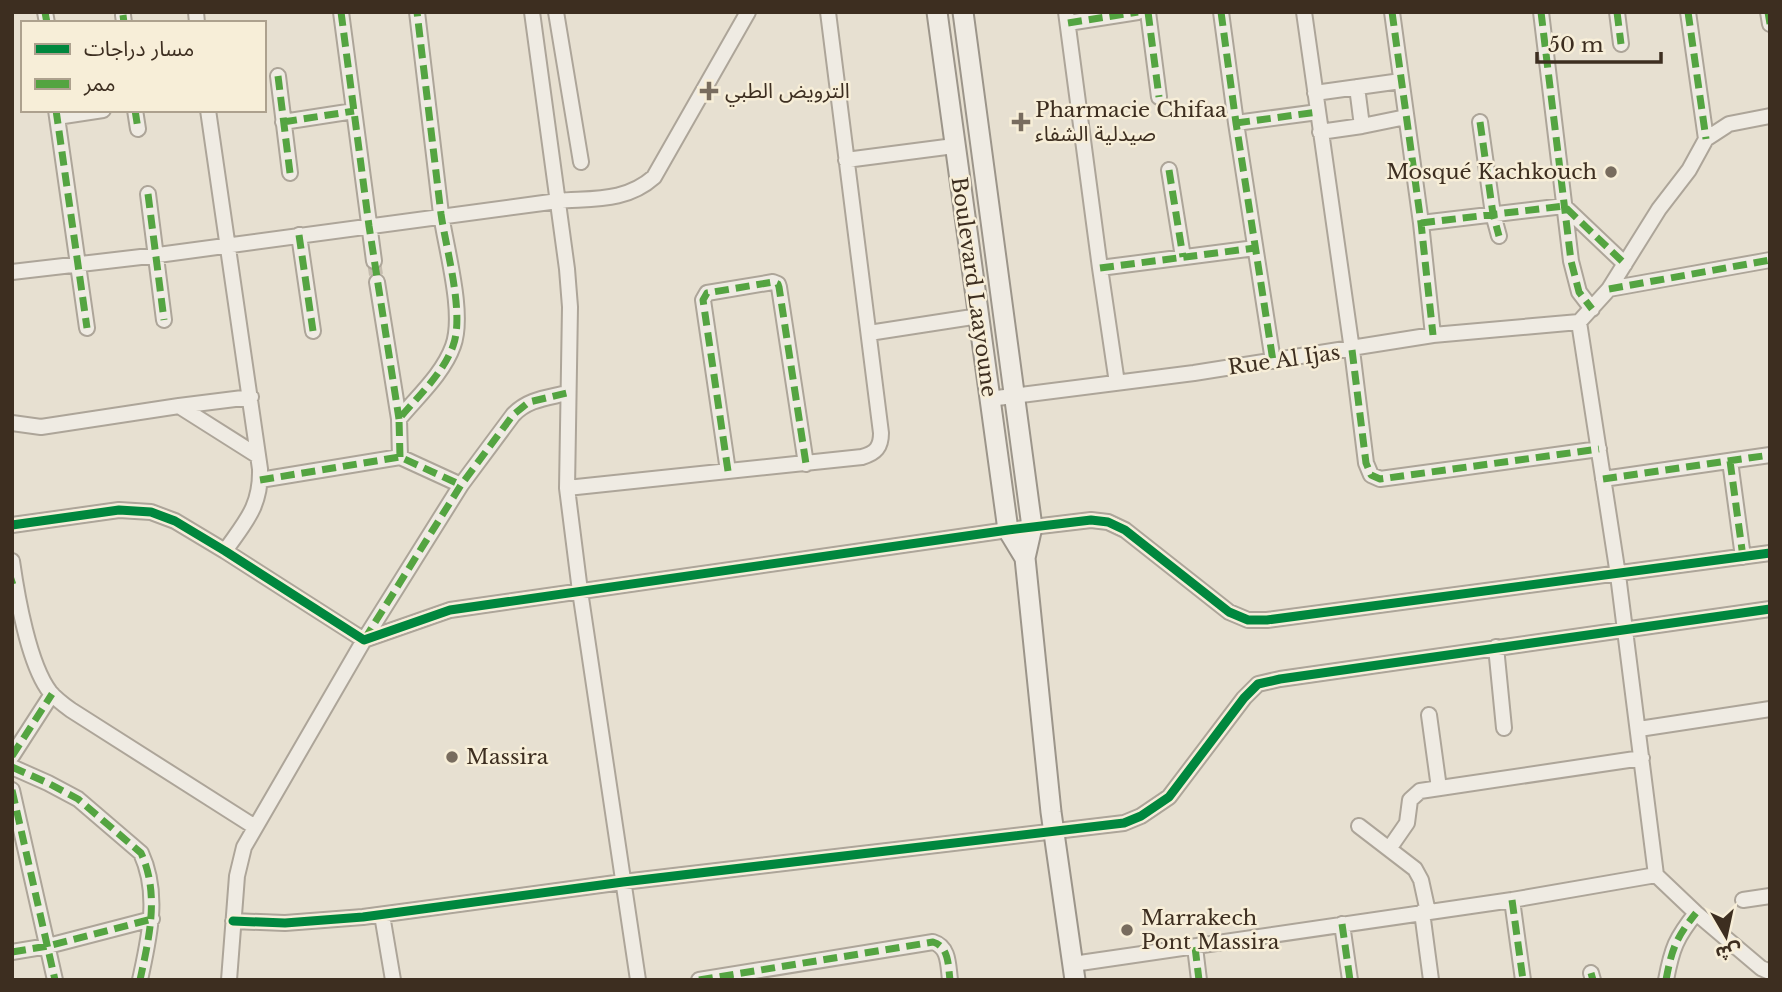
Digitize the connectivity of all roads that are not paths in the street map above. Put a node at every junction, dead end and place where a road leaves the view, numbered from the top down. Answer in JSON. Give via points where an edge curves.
{"nodes":[{"id":1,"x":341,"y":12,"type":"edge"},
{"id":2,"x":417,"y":12,"type":"edge"},
{"id":3,"x":532,"y":12,"type":"edge"},
{"id":4,"x":556,"y":12,"type":"edge"},
{"id":5,"x":748,"y":12,"type":"edge"},
{"id":6,"x":828,"y":12,"type":"edge"},
{"id":7,"x":937,"y":12,"type":"edge"},
{"id":8,"x":962,"y":12,"type":"edge"},
{"id":9,"x":1138,"y":12,"type":"edge"},
{"id":10,"x":1148,"y":12,"type":"edge"},
{"id":11,"x":1221,"y":12,"type":"edge"},
{"id":12,"x":1304,"y":12,"type":"edge"},
{"id":13,"x":1392,"y":12,"type":"edge"},
{"id":14,"x":1541,"y":12,"type":"edge"},
{"id":15,"x":1617,"y":12,"type":"edge"},
{"id":16,"x":1688,"y":12,"type":"edge"},
{"id":17,"x":1768,"y":12,"type":"edge"},
{"id":18,"x":1067,"y":17,"type":"edge"},
{"id":19,"x":1770,"y":23,"type":"edge"},
{"id":20,"x":1621,"y":44,"type":"dead end"},
{"id":21,"x":278,"y":76,"type":"dead end"},
{"id":22,"x":1401,"y":80,"type":"junction"},
{"id":23,"x":1357,"y":87,"type":"junction"},
{"id":24,"x":1315,"y":93,"type":"junction"},
{"id":25,"x":1158,"y":97,"type":"dead end"},
{"id":26,"x":354,"y":111,"type":"junction"},
{"id":27,"x":80,"y":112,"type":"edge"},
{"id":28,"x":135,"y":112,"type":"edge"},
{"id":29,"x":208,"y":112,"type":"edge"},
{"id":30,"x":1318,"y":112,"type":"junction"},
{"id":31,"x":56,"y":114,"type":"edge"},
{"id":32,"x":1770,"y":116,"type":"edge"},
{"id":33,"x":1406,"y":117,"type":"junction"},
{"id":34,"x":283,"y":122,"type":"junction"},
{"id":35,"x":1236,"y":122,"type":"junction"},
{"id":36,"x":1480,"y":122,"type":"dead end"},
{"id":37,"x":1362,"y":126,"type":"junction"},
{"id":38,"x":138,"y":129,"type":"dead end"},
{"id":39,"x":1320,"y":132,"type":"junction"},
{"id":40,"x":1706,"y":139,"type":"junction"},
{"id":41,"x":954,"y":146,"type":"junction"},
{"id":42,"x":846,"y":160,"type":"junction"},
{"id":43,"x":581,"y":162,"type":"dead end"},
{"id":44,"x":1169,"y":170,"type":"dead end"},
{"id":45,"x":290,"y":173,"type":"dead end"},
{"id":46,"x":148,"y":194,"type":"dead end"},
{"id":47,"x":558,"y":201,"type":"junction"},
{"id":48,"x":1564,"y":206,"type":"junction"},
{"id":49,"x":1493,"y":214,"type":"junction"},
{"id":50,"x":442,"y":216,"type":"junction"},
{"id":51,"x":1421,"y":223,"type":"junction"},
{"id":52,"x":369,"y":226,"type":"junction"},
{"id":53,"x":299,"y":235,"type":"junction"},
{"id":54,"x":1499,"y":236,"type":"dead end"},
{"id":55,"x":229,"y":246,"type":"junction"},
{"id":56,"x":1255,"y":248,"type":"junction"},
{"id":57,"x":158,"y":255,"type":"junction"},
{"id":58,"x":1182,"y":257,"type":"junction"},
{"id":59,"x":1770,"y":260,"type":"edge"},
{"id":60,"x":374,"y":261,"type":"tunnel mouth"},
{"id":61,"x":79,"y":264,"type":"junction"},
{"id":62,"x":1625,"y":264,"type":"junction"},
{"id":63,"x":1100,"y":268,"type":"junction"},
{"id":64,"x":12,"y":272,"type":"edge"},
{"id":65,"x":377,"y":282,"type":"tunnel mouth"},
{"id":66,"x":1609,"y":289,"type":"junction"},
{"id":67,"x":1592,"y":309,"type":"junction"},
{"id":68,"x":979,"y":316,"type":"junction"},
{"id":69,"x":164,"y":320,"type":"dead end"},
{"id":70,"x":1578,"y":322,"type":"junction"},
{"id":71,"x":87,"y":328,"type":"dead end"},
{"id":72,"x":313,"y":331,"type":"dead end"},
{"id":73,"x":869,"y":333,"type":"junction"},
{"id":74,"x":1433,"y":335,"type":"junction"},
{"id":75,"x":1353,"y":350,"type":"junction"},
{"id":76,"x":1273,"y":361,"type":"junction"},
{"id":77,"x":1117,"y":383,"type":"junction"},
{"id":78,"x":567,"y":393,"type":"junction"},
{"id":79,"x":1015,"y":396,"type":"junction"},
{"id":80,"x":251,"y":397,"type":"junction"},
{"id":81,"x":989,"y":399,"type":"junction"},
{"id":82,"x":179,"y":406,"type":"junction"},
{"id":83,"x":399,"y":419,"type":"junction"},
{"id":84,"x":12,"y":423,"type":"edge"},
{"id":85,"x":1599,"y":449,"type":"junction"},
{"id":86,"x":1770,"y":455,"type":"edge"},
{"id":87,"x":258,"y":456,"type":"junction"},
{"id":88,"x":400,"y":457,"type":"junction"},
{"id":89,"x":1730,"y":461,"type":"junction"},
{"id":90,"x":806,"y":464,"type":"junction"},
{"id":91,"x":728,"y":471,"type":"junction"},
{"id":92,"x":1603,"y":479,"type":"junction"},
{"id":93,"x":260,"y":480,"type":"junction"},
{"id":94,"x":461,"y":485,"type":"junction"},
{"id":95,"x":567,"y":488,"type":"junction"},
{"id":96,"x":12,"y":526,"type":"edge"},
{"id":97,"x":1032,"y":527,"type":"junction"},
{"id":98,"x":1008,"y":530,"type":"junction"},
{"id":99,"x":225,"y":551,"type":"junction"},
{"id":100,"x":1770,"y":553,"type":"edge"},
{"id":101,"x":1744,"y":557,"type":"junction"},
{"id":102,"x":1025,"y":558,"type":"junction"},
{"id":103,"x":12,"y":561,"type":"edge"},
{"id":104,"x":1618,"y":575,"type":"junction"},
{"id":105,"x":13,"y":580,"type":"edge"},
{"id":106,"x":580,"y":591,"type":"junction"},
{"id":107,"x":1770,"y":610,"type":"edge"},
{"id":108,"x":1624,"y":629,"type":"junction"},
{"id":109,"x":364,"y":640,"type":"junction"},
{"id":110,"x":1496,"y":647,"type":"junction"},
{"id":111,"x":52,"y":694,"type":"junction"},
{"id":112,"x":1770,"y":709,"type":"edge"},
{"id":113,"x":1429,"y":715,"type":"dead end"},
{"id":114,"x":1504,"y":728,"type":"dead end"},
{"id":115,"x":1639,"y":729,"type":"junction"},
{"id":116,"x":12,"y":756,"type":"edge"},
{"id":117,"x":1642,"y":758,"type":"junction"},
{"id":118,"x":12,"y":767,"type":"edge"},
{"id":119,"x":1439,"y":788,"type":"junction"},
{"id":120,"x":12,"y":790,"type":"edge"},
{"id":121,"x":256,"y":827,"type":"junction"},
{"id":122,"x":1359,"y":827,"type":"dead end"},
{"id":123,"x":1054,"y":833,"type":"junction"},
{"id":124,"x":18,"y":838,"type":"edge"},
{"id":125,"x":1390,"y":849,"type":"junction"},
{"id":126,"x":1656,"y":875,"type":"junction"},
{"id":127,"x":623,"y":882,"type":"junction"},
{"id":128,"x":1770,"y":897,"type":"edge"},
{"id":129,"x":1511,"y":900,"type":"junction"},
{"id":130,"x":1743,"y":900,"type":"dead end"},
{"id":131,"x":1425,"y":912,"type":"junction"},
{"id":132,"x":1696,"y":913,"type":"junction"},
{"id":133,"x":382,"y":915,"type":"junction"},
{"id":134,"x":152,"y":919,"type":"junction"},
{"id":135,"x":233,"y":921,"type":"junction"},
{"id":136,"x":1342,"y":924,"type":"junction"},
{"id":137,"x":48,"y":946,"type":"junction"},
{"id":138,"x":1195,"y":947,"type":"junction"},
{"id":139,"x":12,"y":952,"type":"edge"},
{"id":140,"x":1074,"y":972,"type":"edge"},
{"id":141,"x":1770,"y":972,"type":"edge"},
{"id":142,"x":55,"y":980,"type":"edge"},
{"id":143,"x":140,"y":980,"type":"edge"},
{"id":144,"x":229,"y":980,"type":"edge"},
{"id":145,"x":393,"y":980,"type":"edge"},
{"id":146,"x":638,"y":980,"type":"edge"},
{"id":147,"x":699,"y":980,"type":"edge"},
{"id":148,"x":950,"y":980,"type":"edge"},
{"id":149,"x":1199,"y":980,"type":"edge"},
{"id":150,"x":1350,"y":980,"type":"edge"},
{"id":151,"x":1430,"y":980,"type":"edge"},
{"id":152,"x":1523,"y":980,"type":"edge"},
{"id":153,"x":1666,"y":980,"type":"edge"}],
"edges":[{"from":1,"to":26,"type":"street"},
{"from":2,"to":50,"type":"street"},
{"from":3,"to":47,"type":"street"},
{"from":4,"to":43,"type":"street"},
{"from":5,"to":47,"type":"street","via":[[654,177],[623,195]]},
{"from":6,"to":42,"type":"street"},
{"from":7,"to":41,"type":"street","name":"Boulevard Laayoune"},
{"from":8,"to":79,"type":"street","name":"Boulevard Laayoune"},
{"from":9,"to":18,"type":"street"},
{"from":10,"to":25,"type":"street"},
{"from":11,"to":35,"type":"street"},
{"from":12,"to":24,"type":"street"},
{"from":13,"to":22,"type":"street"},
{"from":14,"to":48,"type":"street"},
{"from":15,"to":20,"type":"street"},
{"from":16,"to":40,"type":"street"},
{"from":17,"to":19,"type":"street"},
{"from":18,"to":63,"type":"street"},
{"from":21,"to":34,"type":"street"},
{"from":22,"to":23,"type":"street"},
{"from":22,"to":33,"type":"street"},
{"from":23,"to":24,"type":"street"},
{"from":23,"to":37,"type":"street"},
{"from":24,"to":30,"type":"street"},
{"from":26,"to":34,"type":"street"},
{"from":26,"to":52,"type":"street"},
{"from":27,"to":31,"type":"street"},
{"from":28,"to":38,"type":"street"},
{"from":29,"to":55,"type":"street"},
{"from":30,"to":35,"type":"street"},
{"from":30,"to":39,"type":"street"},
{"from":31,"to":61,"type":"street"},
{"from":32,"to":40,"type":"street","via":[[1730,124]]},
{"from":33,"to":37,"type":"street"},
{"from":33,"to":51,"type":"street"},
{"from":34,"to":45,"type":"street"},
{"from":35,"to":56,"type":"street"},
{"from":36,"to":49,"type":"street"},
{"from":37,"to":39,"type":"street"},
{"from":39,"to":75,"type":"street"},
{"from":40,"to":62,"type":"street"},
{"from":41,"to":42,"type":"street"},
{"from":41,"to":68,"type":"street","name":"Boulevard Laayoune"},
{"from":42,"to":73,"type":"street"},
{"from":44,"to":58,"type":"street"},
{"from":46,"to":57,"type":"street"},
{"from":47,"to":50,"type":"street"},
{"from":47,"to":78,"type":"street","via":[[570,307]]},
{"from":48,"to":49,"type":"street"},
{"from":48,"to":62,"type":"street"},
{"from":48,"to":67,"type":"street","via":[[1577,285]]},
{"from":49,"to":51,"type":"street"},
{"from":49,"to":54,"type":"street"},
{"from":50,"to":52,"type":"street"},
{"from":50,"to":83,"type":"street","via":[[457,332],[443,366]]},
{"from":51,"to":74,"type":"street"},
{"from":52,"to":53,"type":"street"},
{"from":52,"to":60,"type":"street"},
{"from":53,"to":55,"type":"street"},
{"from":53,"to":72,"type":"street"},
{"from":55,"to":57,"type":"street"},
{"from":55,"to":80,"type":"street"},
{"from":56,"to":58,"type":"street"},
{"from":56,"to":76,"type":"street"},
{"from":57,"to":61,"type":"street"},
{"from":57,"to":69,"type":"street"},
{"from":58,"to":63,"type":"street"},
{"from":59,"to":66,"type":"street"},
{"from":61,"to":64,"type":"street"},
{"from":61,"to":71,"type":"street"},
{"from":62,"to":66,"type":"street"},
{"from":63,"to":77,"type":"street"},
{"from":65,"to":83,"type":"street"},
{"from":66,"to":67,"type":"street"},
{"from":67,"to":70,"type":"street"},
{"from":68,"to":73,"type":"street"},
{"from":68,"to":81,"type":"street","name":"Boulevard Laayoune"},
{"from":70,"to":74,"type":"street","name":"Rue Al Ijas"},
{"from":70,"to":85,"type":"street"},
{"from":73,"to":90,"type":"street","via":[[881,442],[877,450],[862,457]]},
{"from":74,"to":75,"type":"street","name":"Rue Al Ijas"},
{"from":75,"to":76,"type":"street","name":"Rue Al Ijas"},
{"from":75,"to":85,"type":"street","via":[[1366,463],[1371,475],[1380,479]]},
{"from":76,"to":77,"type":"street","name":"Rue Al Ijas"},
{"from":77,"to":79,"type":"street","name":"Rue Al Ijas"},
{"from":78,"to":94,"type":"street","via":[[522,406]]},
{"from":78,"to":95,"type":"street"},
{"from":79,"to":81,"type":"street","name":"Rue Al Ijas"},
{"from":79,"to":97,"type":"street","name":"Boulevard Laayoune"},
{"from":80,"to":82,"type":"street"},
{"from":80,"to":87,"type":"street"},
{"from":81,"to":98,"type":"street","name":"Boulevard Laayoune"},
{"from":82,"to":84,"type":"street","via":[[41,427]]},
{"from":82,"to":87,"type":"street"},
{"from":83,"to":88,"type":"street"},
{"from":85,"to":92,"type":"street"},
{"from":86,"to":89,"type":"street"},
{"from":87,"to":93,"type":"street"},
{"from":88,"to":93,"type":"street"},
{"from":88,"to":94,"type":"street"},
{"from":89,"to":92,"type":"street"},
{"from":89,"to":101,"type":"street"},
{"from":90,"to":91,"type":"street"},
{"from":90,"to":91,"type":"street","via":[[779,287],[773,282],[708,293],[703,300]]},
{"from":91,"to":95,"type":"street"},
{"from":92,"to":104,"type":"street"},
{"from":93,"to":99,"type":"street","via":[[253,511]]},
{"from":94,"to":109,"type":"street"},
{"from":95,"to":106,"type":"street"},
{"from":96,"to":99,"type":"street","via":[[142,510],[175,521]]},
{"from":97,"to":98,"type":"street"},
{"from":97,"to":102,"type":"street","name":"Boulevard Laayoune"},
{"from":97,"to":104,"type":"street","via":[[1108,522],[1125,530],[1229,612],[1248,620]]},
{"from":98,"to":102,"type":"street","name":"Boulevard Laayoune"},
{"from":98,"to":106,"type":"street"},
{"from":99,"to":109,"type":"street"},
{"from":100,"to":101,"type":"street"},
{"from":101,"to":104,"type":"street"},
{"from":102,"to":123,"type":"street","name":"Boulevard Laayoune"},
{"from":103,"to":105,"type":"street"},
{"from":104,"to":108,"type":"street"},
{"from":105,"to":111,"type":"street","via":[[33,657]]},
{"from":106,"to":109,"type":"street","via":[[450,610]]},
{"from":106,"to":127,"type":"street"},
{"from":107,"to":108,"type":"street"},
{"from":108,"to":110,"type":"street"},
{"from":108,"to":115,"type":"street"},
{"from":109,"to":121,"type":"street"},
{"from":110,"to":114,"type":"street"},
{"from":110,"to":123,"type":"street","via":[[1258,684],[1169,797],[1124,823]]},
{"from":111,"to":116,"type":"street"},
{"from":111,"to":121,"type":"street"},
{"from":112,"to":115,"type":"street"},
{"from":113,"to":119,"type":"street"},
{"from":115,"to":117,"type":"street"},
{"from":117,"to":119,"type":"street"},
{"from":117,"to":126,"type":"street"},
{"from":118,"to":134,"type":"street","via":[[78,799],[141,853]]},
{"from":119,"to":125,"type":"street","via":[[1414,794],[1407,823]]},
{"from":120,"to":124,"type":"street"},
{"from":121,"to":135,"type":"street","via":[[240,858]]},
{"from":122,"to":125,"type":"street"},
{"from":123,"to":127,"type":"street"},
{"from":123,"to":140,"type":"street","name":"Boulevard Laayoune"},
{"from":124,"to":137,"type":"street"},
{"from":125,"to":131,"type":"street","via":[[1419,874]]},
{"from":126,"to":129,"type":"street"},
{"from":126,"to":132,"type":"street"},
{"from":127,"to":133,"type":"street"},
{"from":127,"to":146,"type":"street"},
{"from":128,"to":130,"type":"street"},
{"from":129,"to":131,"type":"street"},
{"from":129,"to":152,"type":"street"},
{"from":131,"to":136,"type":"street"},
{"from":131,"to":151,"type":"street"},
{"from":132,"to":141,"type":"street"},
{"from":132,"to":153,"type":"street","via":[[1673,947]]},
{"from":133,"to":135,"type":"street","via":[[285,923]]},
{"from":133,"to":145,"type":"street"},
{"from":134,"to":137,"type":"street"},
{"from":134,"to":143,"type":"street"},
{"from":135,"to":144,"type":"street"},
{"from":136,"to":138,"type":"street"},
{"from":136,"to":150,"type":"street"},
{"from":137,"to":139,"type":"street"},
{"from":137,"to":142,"type":"street"},
{"from":138,"to":140,"type":"street"},
{"from":138,"to":149,"type":"street"},
{"from":147,"to":148,"type":"street","via":[[933,942],[946,951]]}]}
